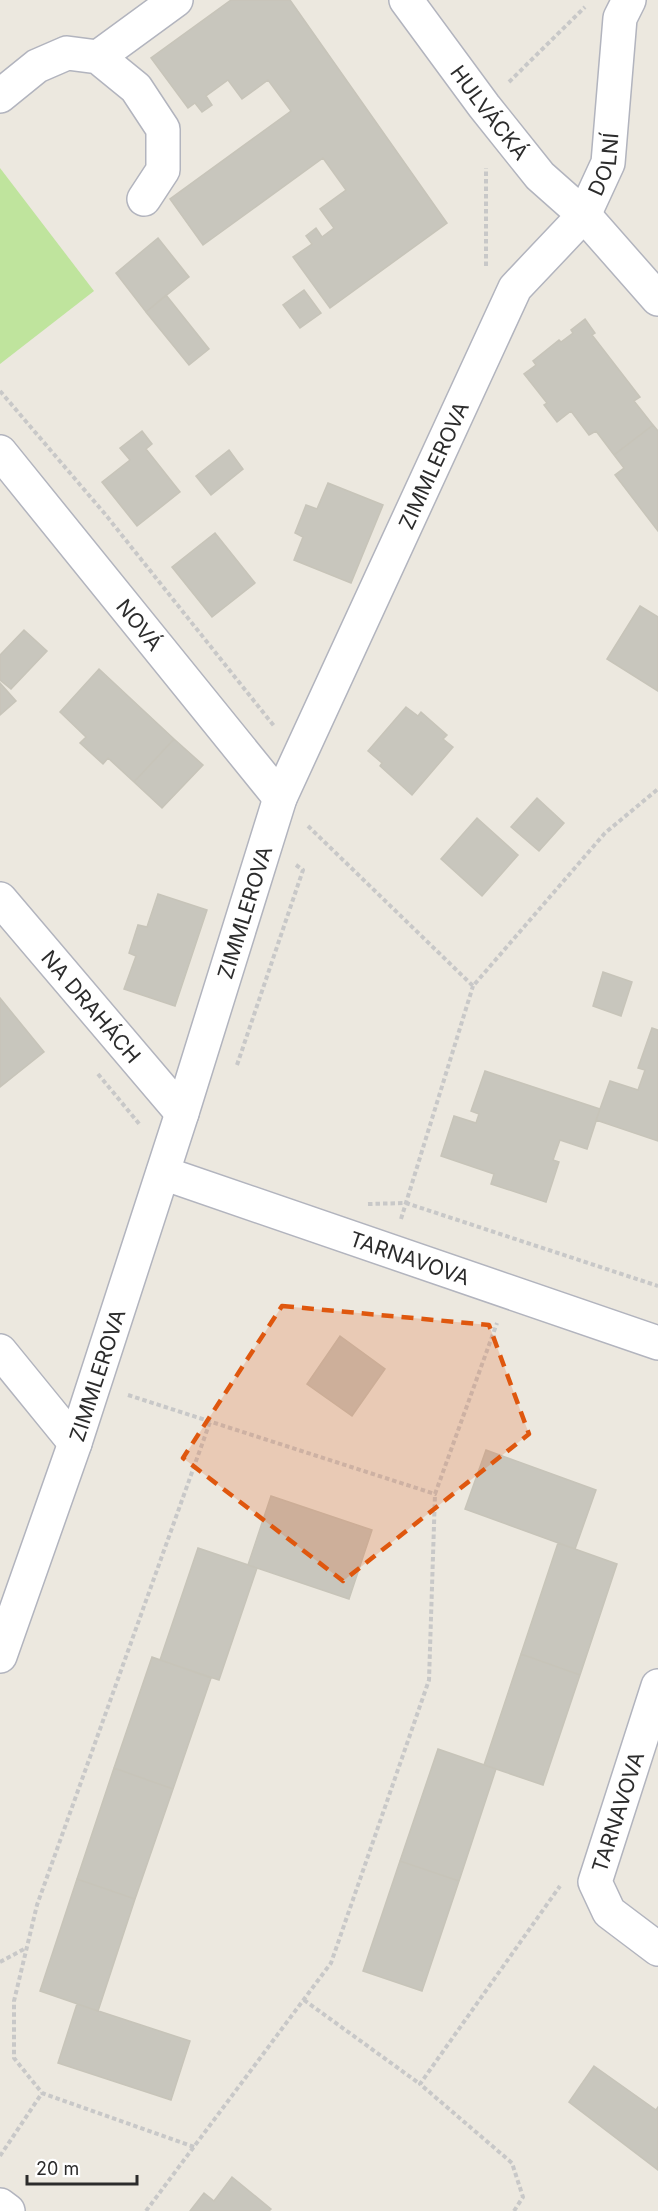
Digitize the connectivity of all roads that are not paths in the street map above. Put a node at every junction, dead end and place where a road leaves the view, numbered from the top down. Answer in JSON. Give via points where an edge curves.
{"nodes":[{"id":1,"x":176,"y":0,"type":"edge"},
{"id":2,"x":406,"y":0,"type":"edge"},
{"id":3,"x":629,"y":0,"type":"edge"},
{"id":4,"x":98,"y":57,"type":"junction"},
{"id":5,"x":0,"y":96,"type":"edge"},
{"id":6,"x":144,"y":199,"type":"dead end"},
{"id":7,"x":585,"y":215,"type":"junction"},
{"id":8,"x":658,"y":299,"type":"edge"},
{"id":9,"x":0,"y":452,"type":"edge"},
{"id":10,"x":280,"y":798,"type":"junction"},
{"id":11,"x":0,"y":899,"type":"edge"},
{"id":12,"x":182,"y":1113,"type":"junction"},
{"id":13,"x":163,"y":1173,"type":"junction"},
{"id":14,"x":658,"y":1342,"type":"edge"},
{"id":15,"x":0,"y":1351,"type":"edge"},
{"id":16,"x":75,"y":1443,"type":"junction"},
{"id":17,"x":0,"y":1656,"type":"edge"},
{"id":18,"x":658,"y":1686,"type":"edge"},
{"id":19,"x":658,"y":1949,"type":"edge"},
{"id":20,"x":0,"y":2205,"type":"edge"},
{"id":21,"x":8,"y":2211,"type":"edge"}],
"edges":[{"from":1,"to":4,"type":"street"},
{"from":2,"to":7,"type":"street","name":"HULVÁCKÁ","via":[[540,176]]},
{"from":3,"to":7,"type":"street","name":"DOLNÍ","via":[[620,18],[608,164]]},
{"from":4,"to":5,"type":"street","via":[[67,53],[37,66]]},
{"from":4,"to":6,"type":"street","via":[[136,88],[164,129],[163,170]]},
{"from":7,"to":8,"type":"street","name":"DOLNÍ"},
{"from":7,"to":10,"type":"street","name":"ZIMMLEROVA","via":[[515,288]]},
{"from":9,"to":10,"type":"street","name":"NOVÁ"},
{"from":10,"to":12,"type":"street","name":"ZIMMLEROVA"},
{"from":11,"to":12,"type":"street","name":"NA DRAHÁCH"},
{"from":12,"to":13,"type":"street","name":"ZIMMLEROVA"},
{"from":13,"to":14,"type":"street","name":"TARNAVOVA"},
{"from":13,"to":16,"type":"street","name":"ZIMMLEROVA"},
{"from":15,"to":16,"type":"street"},
{"from":16,"to":17,"type":"street","name":"ZIMMLEROVA"},
{"from":18,"to":19,"type":"street","name":"TARNAVOVA","via":[[595,1882],[609,1912]]},
{"from":20,"to":21,"type":"street"}]}
